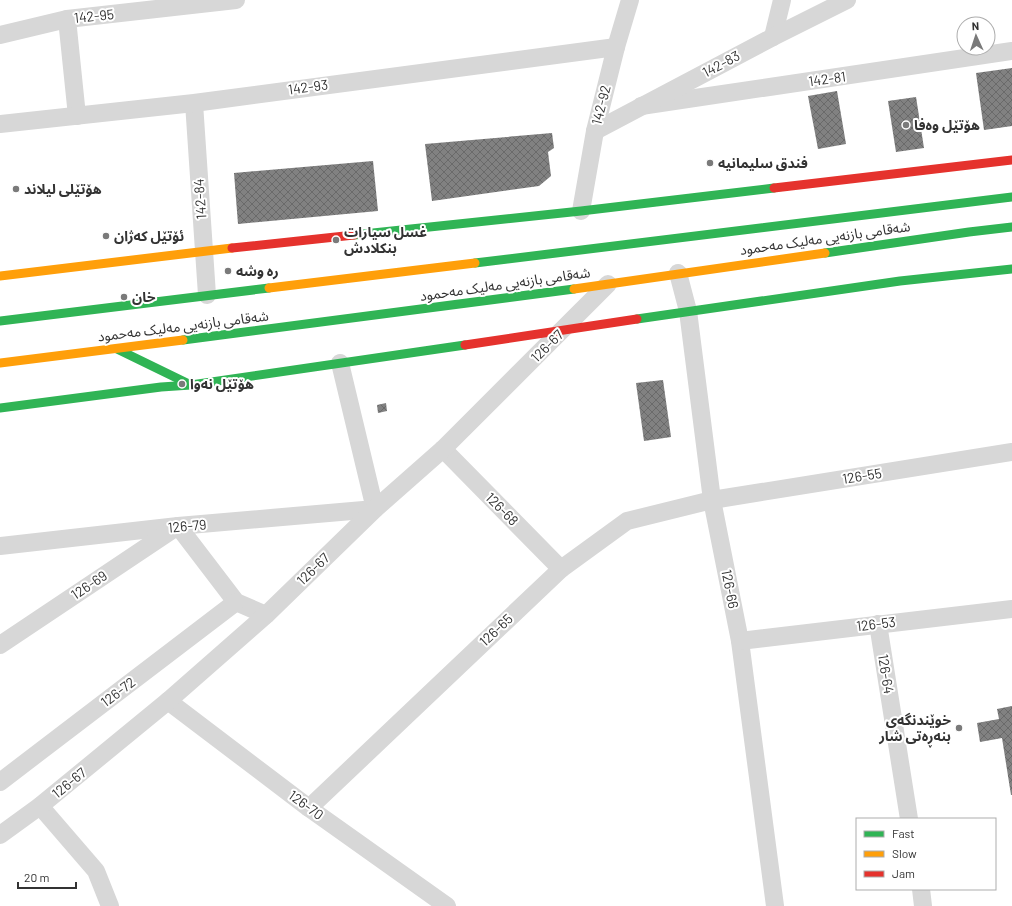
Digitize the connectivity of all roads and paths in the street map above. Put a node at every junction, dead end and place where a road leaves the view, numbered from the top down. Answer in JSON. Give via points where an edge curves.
{"nodes":[{"id":1,"x":236,"y":0,"type":"edge"},
{"id":2,"x":630,"y":0,"type":"edge"},
{"id":3,"x":782,"y":0,"type":"edge"},
{"id":4,"x":847,"y":0,"type":"edge"},
{"id":5,"x":67,"y":19,"type":"junction"},
{"id":6,"x":0,"y":35,"type":"edge"},
{"id":7,"x":773,"y":37,"type":"junction"},
{"id":8,"x":616,"y":47,"type":"junction"},
{"id":9,"x":1012,"y":51,"type":"edge"},
{"id":10,"x":194,"y":103,"type":"junction"},
{"id":11,"x":641,"y":106,"type":"junction"},
{"id":12,"x":77,"y":116,"type":"junction"},
{"id":13,"x":0,"y":124,"type":"edge"},
{"id":14,"x":595,"y":131,"type":"junction"},
{"id":15,"x":1012,"y":160,"type":"edge"},
{"id":16,"x":1012,"y":197,"type":"edge"},
{"id":17,"x":581,"y":211,"type":"junction"},
{"id":18,"x":1012,"y":227,"type":"edge"},
{"id":19,"x":969,"y":232,"type":"junction"},
{"id":20,"x":998,"y":237,"type":"dead end"},
{"id":21,"x":204,"y":252,"type":"junction"},
{"id":22,"x":1012,"y":269,"type":"edge"},
{"id":23,"x":678,"y":273,"type":"junction"},
{"id":24,"x":0,"y":276,"type":"edge"},
{"id":25,"x":608,"y":284,"type":"junction"},
{"id":26,"x":207,"y":296,"type":"junction"},
{"id":27,"x":688,"y":311,"type":"junction"},
{"id":28,"x":0,"y":321,"type":"edge"},
{"id":29,"x":562,"y":331,"type":"junction"},
{"id":30,"x":117,"y":349,"type":"junction"},
{"id":31,"x":0,"y":363,"type":"edge"},
{"id":32,"x":340,"y":363,"type":"junction"},
{"id":33,"x":191,"y":385,"type":"junction"},
{"id":34,"x":0,"y":408,"type":"edge"},
{"id":35,"x":443,"y":449,"type":"junction"},
{"id":36,"x":1012,"y":452,"type":"edge"},
{"id":37,"x":712,"y":500,"type":"junction"},
{"id":38,"x":375,"y":509,"type":"junction"},
{"id":39,"x":178,"y":526,"type":"junction"},
{"id":40,"x":0,"y":546,"type":"edge"},
{"id":41,"x":561,"y":569,"type":"junction"},
{"id":42,"x":236,"y":602,"type":"junction"},
{"id":43,"x":1012,"y":609,"type":"edge"},
{"id":44,"x":266,"y":615,"type":"junction"},
{"id":45,"x":878,"y":624,"type":"junction"},
{"id":46,"x":740,"y":641,"type":"junction"},
{"id":47,"x":0,"y":644,"type":"edge"},
{"id":48,"x":168,"y":701,"type":"junction"},
{"id":49,"x":0,"y":782,"type":"edge"},
{"id":50,"x":40,"y":806,"type":"junction"},
{"id":51,"x":309,"y":808,"type":"junction"},
{"id":52,"x":909,"y":818,"type":"edge"},
{"id":53,"x":0,"y":835,"type":"edge"},
{"id":54,"x":921,"y":890,"type":"edge"},
{"id":55,"x":110,"y":906,"type":"edge"},
{"id":56,"x":446,"y":906,"type":"edge"},
{"id":57,"x":775,"y":906,"type":"edge"},
{"id":58,"x":923,"y":906,"type":"edge"}],
"edges":[{"from":1,"to":5,"type":"street","name":"142-95"},
{"from":2,"to":8,"type":"street","name":"142-92"},
{"from":3,"to":7,"type":"street"},
{"from":4,"to":7,"type":"street","name":"142-83"},
{"from":5,"to":6,"type":"street","name":"142-95"},
{"from":5,"to":12,"type":"street"},
{"from":7,"to":11,"type":"street","name":"142-83"},
{"from":8,"to":10,"type":"street","name":"142-93"},
{"from":8,"to":14,"type":"street","name":"142-92"},
{"from":9,"to":11,"type":"street","name":"142-81"},
{"from":10,"to":12,"type":"street","name":"142-93"},
{"from":10,"to":21,"type":"street","name":"142-84"},
{"from":11,"to":14,"type":"street","name":"142-83"},
{"from":12,"to":13,"type":"street","name":"142-93"},
{"from":14,"to":17,"type":"street","name":"142-92"},
{"from":15,"to":17,"type":"main road"},
{"from":16,"to":26,"type":"main road","name":"شەقامی بازنەیی مەلیک مەحمود"},
{"from":17,"to":21,"type":"main road"},
{"from":18,"to":19,"type":"main road","name":"شەقامی بازنەیی مەلیک مەحمود"},
{"from":19,"to":20,"type":"main road"},
{"from":19,"to":23,"type":"main road","name":"شەقامی بازنەیی مەلیک مەحمود"},
{"from":21,"to":24,"type":"main road"},
{"from":21,"to":26,"type":"street","name":"142-84"},
{"from":22,"to":27,"type":"main road","via":[[900,281]]},
{"from":23,"to":25,"type":"main road","name":"شەقامی بازنەیی مەلیک مەحمود"},
{"from":23,"to":27,"type":"street","name":"126-66"},
{"from":25,"to":29,"type":"street","name":"126-67"},
{"from":25,"to":30,"type":"main road","name":"شەقامی بازنەیی مەلیک مەحمود"},
{"from":26,"to":28,"type":"main road","name":"شەقامی بازنەیی مەلیک مەحمود"},
{"from":27,"to":29,"type":"main road"},
{"from":27,"to":37,"type":"street","name":"126-66"},
{"from":29,"to":32,"type":"main road"},
{"from":29,"to":35,"type":"street","name":"126-67"},
{"from":30,"to":31,"type":"main road","name":"شەقامی بازنەیی مەلیک مەحمود"},
{"from":30,"to":33,"type":"main road"},
{"from":32,"to":33,"type":"main road"},
{"from":32,"to":38,"type":"street"},
{"from":33,"to":34,"type":"main road"},
{"from":35,"to":38,"type":"street","name":"126-67"},
{"from":35,"to":41,"type":"street","name":"126-68"},
{"from":36,"to":37,"type":"street","name":"126-55"},
{"from":37,"to":41,"type":"street","name":"126-65","via":[[627,521]]},
{"from":37,"to":46,"type":"street","name":"126-66"},
{"from":38,"to":39,"type":"street","name":"126-79"},
{"from":38,"to":44,"type":"street","name":"126-67"},
{"from":39,"to":40,"type":"street","name":"126-79"},
{"from":39,"to":42,"type":"street"},
{"from":39,"to":47,"type":"street","name":"126-69"},
{"from":41,"to":51,"type":"street","name":"126-65"},
{"from":42,"to":44,"type":"street"},
{"from":42,"to":49,"type":"street","name":"126-72"},
{"from":43,"to":45,"type":"street","name":"126-53"},
{"from":44,"to":48,"type":"street","name":"126-67"},
{"from":45,"to":46,"type":"street","name":"126-53"},
{"from":45,"to":52,"type":"street","name":"126-64"},
{"from":46,"to":57,"type":"street","name":"126-66"},
{"from":48,"to":50,"type":"street","name":"126-67"},
{"from":48,"to":51,"type":"street","name":"126-70"},
{"from":50,"to":53,"type":"street","name":"126-67"},
{"from":50,"to":55,"type":"street","via":[[96,871]]},
{"from":51,"to":56,"type":"street","name":"126-70"},
{"from":54,"to":58,"type":"street"}]}
